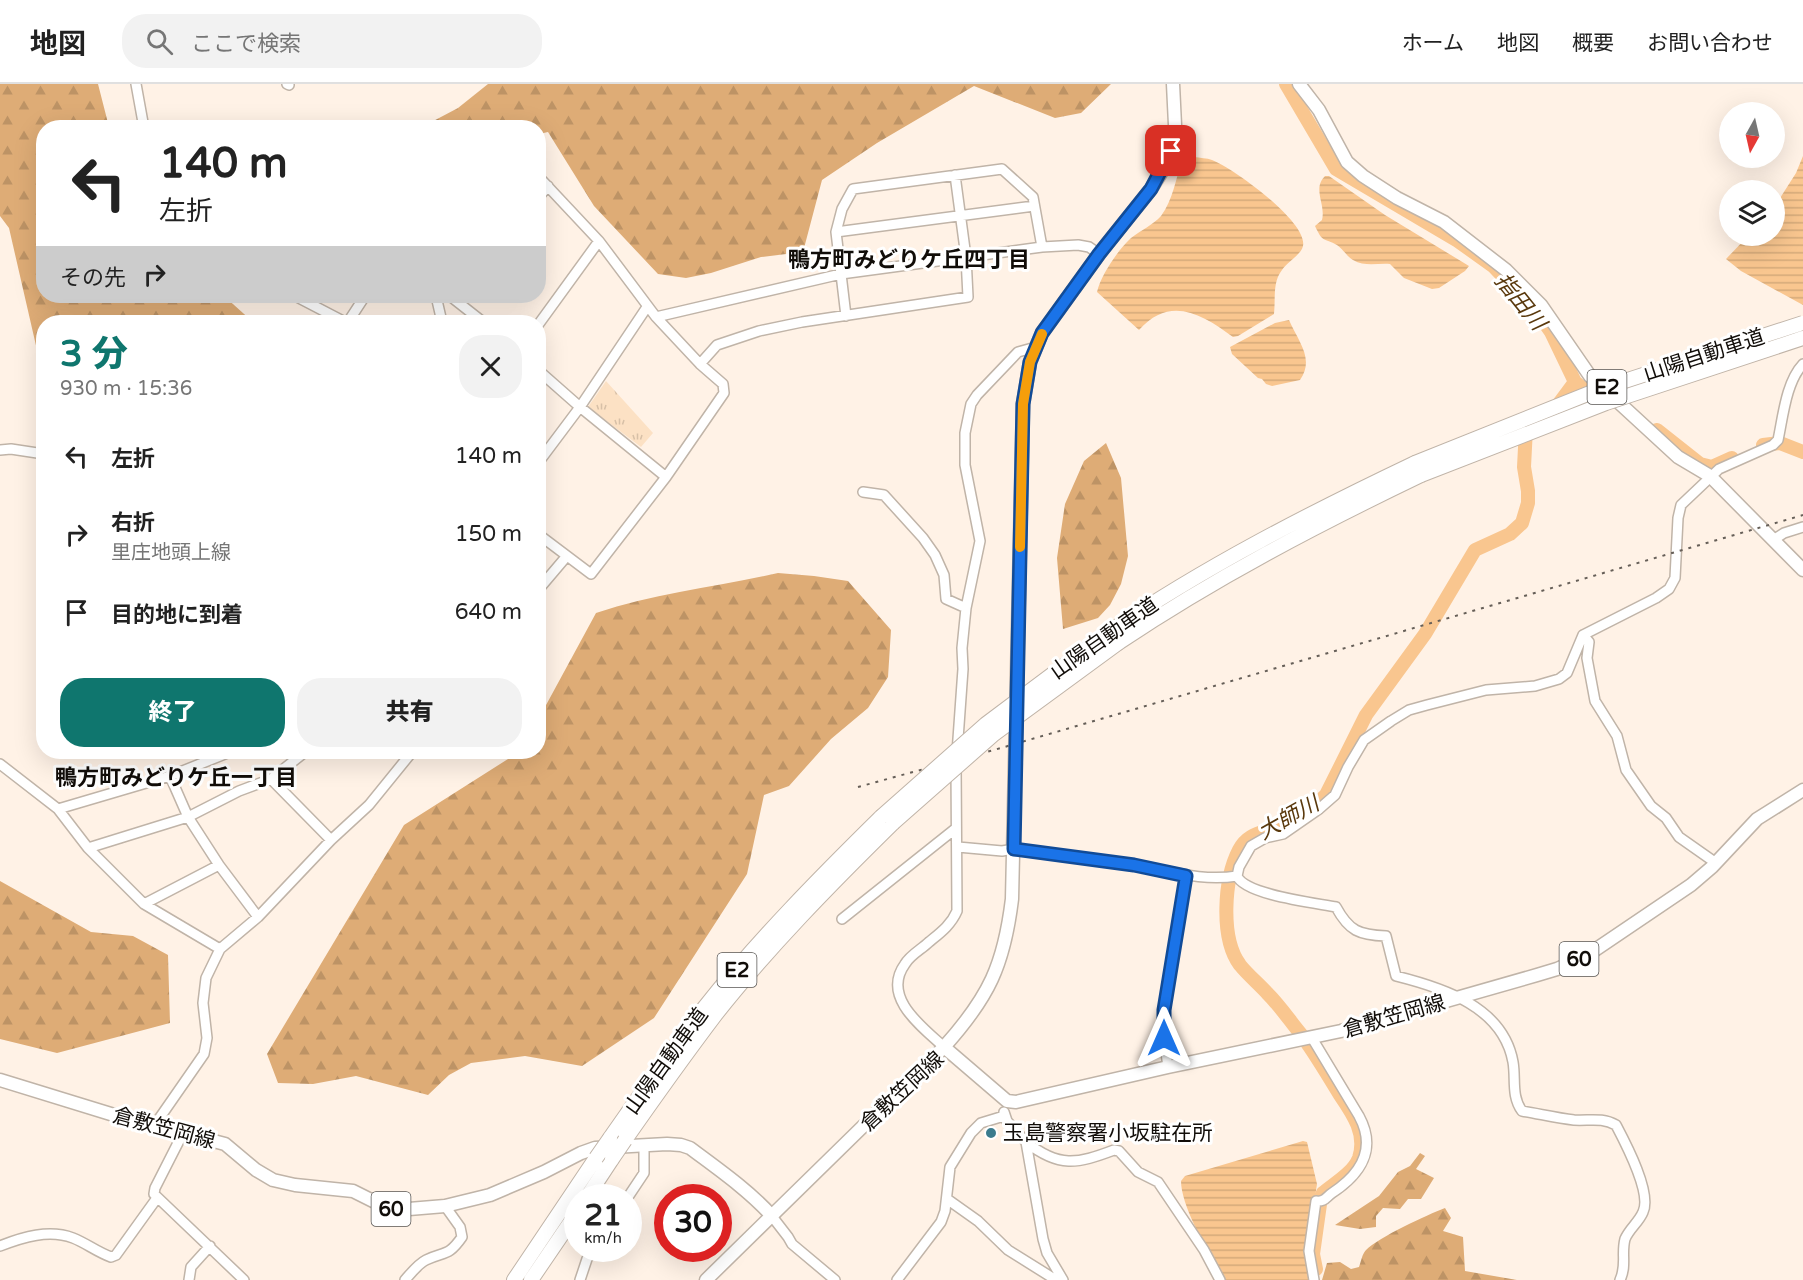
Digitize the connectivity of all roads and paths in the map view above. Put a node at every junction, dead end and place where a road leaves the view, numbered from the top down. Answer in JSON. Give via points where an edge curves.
{"nodes":[{"id":1,"x":136,"y":84,"type":"edge"},
{"id":2,"x":1173,"y":84,"type":"edge"},
{"id":3,"x":1299,"y":84,"type":"edge"},
{"id":4,"x":143,"y":120,"type":"edge"},
{"id":5,"x":955,"y":176,"type":"junction"},
{"id":6,"x":548,"y":186,"type":"joint"},
{"id":7,"x":546,"y":188,"type":"edge"},
{"id":8,"x":1034,"y":206,"type":"junction"},
{"id":9,"x":960,"y":215,"type":"junction"},
{"id":10,"x":836,"y":232,"type":"junction"},
{"id":11,"x":599,"y":241,"type":"junction"},
{"id":12,"x":1042,"y":247,"type":"junction"},
{"id":13,"x":1099,"y":254,"type":"junction"},
{"id":14,"x":966,"y":257,"type":"junction"},
{"id":15,"x":841,"y":274,"type":"junction"},
{"id":16,"x":309,"y":303,"type":"edge"},
{"id":17,"x":466,"y":303,"type":"edge"},
{"id":18,"x":647,"y":307,"type":"junction"},
{"id":19,"x":333,"y":315,"type":"edge"},
{"id":20,"x":477,"y":315,"type":"edge"},
{"id":21,"x":545,"y":315,"type":"edge"},
{"id":22,"x":846,"y":316,"type":"junction"},
{"id":23,"x":656,"y":317,"type":"junction"},
{"id":24,"x":1803,"y":323,"type":"edge"},
{"id":25,"x":1803,"y":338,"type":"edge"},
{"id":26,"x":1036,"y":347,"type":"junction"},
{"id":27,"x":700,"y":364,"type":"junction"},
{"id":28,"x":1803,"y":364,"type":"edge"},
{"id":29,"x":546,"y":377,"type":"edge"},
{"id":30,"x":580,"y":407,"type":"junction"},
{"id":31,"x":0,"y":450,"type":"edge"},
{"id":32,"x":36,"y":453,"type":"edge"},
{"id":33,"x":546,"y":453,"type":"edge"},
{"id":34,"x":1418,"y":469,"type":"junction"},
{"id":35,"x":1710,"y":476,"type":"junction"},
{"id":36,"x":666,"y":477,"type":"junction"},
{"id":37,"x":863,"y":492,"type":"dead end"},
{"id":38,"x":1803,"y":526,"type":"edge"},
{"id":39,"x":1773,"y":540,"type":"junction"},
{"id":40,"x":546,"y":541,"type":"edge"},
{"id":41,"x":566,"y":557,"type":"junction"},
{"id":42,"x":1803,"y":570,"type":"edge"},
{"id":43,"x":546,"y":581,"type":"edge"},
{"id":44,"x":966,"y":608,"type":"junction"},
{"id":45,"x":1583,"y":635,"type":"junction"},
{"id":46,"x":203,"y":759,"type":"edge"},
{"id":47,"x":296,"y":759,"type":"edge"},
{"id":48,"x":405,"y":759,"type":"edge"},
{"id":49,"x":0,"y":764,"type":"edge"},
{"id":50,"x":170,"y":776,"type":"junction"},
{"id":51,"x":271,"y":779,"type":"junction"},
{"id":52,"x":1803,"y":790,"type":"edge"},
{"id":53,"x":58,"y":809,"type":"junction"},
{"id":54,"x":188,"y":817,"type":"junction"},
{"id":55,"x":887,"y":820,"type":"junction"},
{"id":56,"x":955,"y":829,"type":"junction"},
{"id":57,"x":331,"y":840,"type":"junction"},
{"id":58,"x":958,"y":847,"type":"junction"},
{"id":59,"x":88,"y":848,"type":"junction"},
{"id":60,"x":1014,"y":849,"type":"junction"},
{"id":61,"x":1716,"y":863,"type":"junction"},
{"id":62,"x":219,"y":865,"type":"junction"},
{"id":63,"x":1186,"y":876,"type":"junction"},
{"id":64,"x":1233,"y":877,"type":"junction"},
{"id":65,"x":144,"y":904,"type":"junction"},
{"id":66,"x":258,"y":917,"type":"junction"},
{"id":67,"x":842,"y":919,"type":"dead end"},
{"id":68,"x":220,"y":949,"type":"junction"},
{"id":69,"x":1459,"y":997,"type":"junction"},
{"id":70,"x":1307,"y":1039,"type":"junction"},
{"id":71,"x":944,"y":1047,"type":"junction"},
{"id":72,"x":1168,"y":1067,"type":"junction"},
{"id":73,"x":0,"y":1080,"type":"edge"},
{"id":74,"x":1007,"y":1101,"type":"junction"},
{"id":75,"x":1005,"y":1116,"type":"junction"},
{"id":76,"x":154,"y":1126,"type":"junction"},
{"id":77,"x":183,"y":1133,"type":"junction"},
{"id":78,"x":1026,"y":1142,"type":"junction"},
{"id":79,"x":644,"y":1147,"type":"junction"},
{"id":80,"x":596,"y":1184,"type":"edge"},
{"id":81,"x":637,"y":1184,"type":"edge"},
{"id":82,"x":157,"y":1198,"type":"junction"},
{"id":83,"x":947,"y":1199,"type":"junction"},
{"id":84,"x":445,"y":1206,"type":"junction"},
{"id":85,"x":771,"y":1215,"type":"junction"},
{"id":86,"x":564,"y":1232,"type":"edge"},
{"id":87,"x":0,"y":1246,"type":"edge"},
{"id":88,"x":210,"y":1246,"type":"junction"},
{"id":89,"x":586,"y":1262,"type":"edge"},
{"id":90,"x":189,"y":1280,"type":"edge"},
{"id":91,"x":244,"y":1280,"type":"edge"},
{"id":92,"x":405,"y":1280,"type":"edge"},
{"id":93,"x":514,"y":1280,"type":"edge"},
{"id":94,"x":531,"y":1280,"type":"edge"},
{"id":95,"x":580,"y":1280,"type":"edge"},
{"id":96,"x":706,"y":1280,"type":"edge"},
{"id":97,"x":835,"y":1280,"type":"edge"},
{"id":98,"x":897,"y":1280,"type":"edge"},
{"id":99,"x":1056,"y":1280,"type":"edge"},
{"id":100,"x":1063,"y":1280,"type":"edge"},
{"id":101,"x":1220,"y":1280,"type":"edge"},
{"id":102,"x":1314,"y":1280,"type":"edge"},
{"id":103,"x":1620,"y":1280,"type":"edge"}],
"edges":[{"from":1,"to":4,"type":"street"},
{"from":2,"to":13,"type":"main road","via":[[1175,125],[1171,151],[1151,189]]},
{"from":3,"to":35,"type":"main road","via":[[1319,110],[1347,162],[1397,198],[1444,222],[1506,270],[1541,304],[1601,387],[1678,457]]},
{"from":5,"to":8,"type":"street","via":[[1002,169],[1028,191]]},
{"from":5,"to":9,"type":"street"},
{"from":5,"to":10,"type":"street","via":[[853,189],[842,208]]},
{"from":6,"to":7,"type":"street"},
{"from":6,"to":11,"type":"street"},
{"from":8,"to":9,"type":"street"},
{"from":8,"to":12,"type":"street"},
{"from":9,"to":10,"type":"street"},
{"from":9,"to":14,"type":"street"},
{"from":10,"to":15,"type":"street"},
{"from":11,"to":18,"type":"street"},
{"from":11,"to":21,"type":"street"},
{"from":12,"to":13,"type":"street","via":[[1078,244]]},
{"from":12,"to":14,"type":"street"},
{"from":13,"to":26,"type":"main road"},
{"from":14,"to":15,"type":"street"},
{"from":14,"to":22,"type":"street","via":[[968,297]]},
{"from":15,"to":22,"type":"street"},
{"from":15,"to":23,"type":"street"},
{"from":16,"to":19,"type":"street"},
{"from":17,"to":20,"type":"street"},
{"from":18,"to":23,"type":"street"},
{"from":18,"to":30,"type":"street"},
{"from":22,"to":27,"type":"street","via":[[759,331],[717,345]]},
{"from":23,"to":27,"type":"street"},
{"from":24,"to":34,"type":"highway","name":"山陽自動車道","number":"E2","bridge":true,"via":[[1600,389]]},
{"from":25,"to":34,"type":"highway","name":"山陽自動車道","number":"E2","bridge":true},
{"from":26,"to":44,"type":"street","via":[[1018,352],[971,404],[965,433],[965,465],[980,541]]},
{"from":26,"to":60,"type":"main road","via":[[1023,404]]},
{"from":27,"to":36,"type":"street","via":[[723,384],[724,393]]},
{"from":28,"to":35,"type":"street","via":[[1788,396],[1776,442]]},
{"from":29,"to":30,"type":"street"},
{"from":30,"to":33,"type":"street"},
{"from":30,"to":36,"type":"street"},
{"from":31,"to":32,"type":"street"},
{"from":34,"to":55,"type":"highway","name":"山陽自動車道","number":"E2","bridge":true,"via":[[1342,498],[1192,578],[1114,637],[986,724]]},
{"from":35,"to":39,"type":"main road"},
{"from":35,"to":45,"type":"street","via":[[1680,505],[1675,578],[1670,589]]},
{"from":36,"to":41,"type":"street","via":[[591,574]]},
{"from":37,"to":44,"type":"street","via":[[884,495],[923,538],[944,575],[946,599]]},
{"from":38,"to":39,"type":"street"},
{"from":39,"to":42,"type":"main road"},
{"from":40,"to":41,"type":"street"},
{"from":41,"to":43,"type":"street"},
{"from":44,"to":56,"type":"street"},
{"from":45,"to":61,"type":"street","via":[[1589,642],[1587,658],[1595,701],[1617,736],[1626,770],[1678,837]]},
{"from":45,"to":64,"type":"street","via":[[1567,673],[1559,679],[1535,686],[1486,690],[1409,710],[1391,721],[1364,740],[1335,795],[1283,834],[1251,846]]},
{"from":46,"to":50,"type":"street"},
{"from":47,"to":51,"type":"street"},
{"from":48,"to":57,"type":"street","via":[[369,806]]},
{"from":49,"to":53,"type":"street"},
{"from":50,"to":53,"type":"street"},
{"from":50,"to":54,"type":"street"},
{"from":51,"to":54,"type":"street"},
{"from":51,"to":57,"type":"street"},
{"from":52,"to":61,"type":"main road","name":"倉敷笠岡線","number":"60","via":[[1757,819]]},
{"from":53,"to":59,"type":"street"},
{"from":54,"to":59,"type":"street"},
{"from":54,"to":62,"type":"street"},
{"from":55,"to":80,"type":"highway","name":"山陽自動車道","number":"E2","bridge":true,"via":[[724,1005]]},
{"from":55,"to":93,"type":"highway","name":"山陽自動車道","number":"E2","bridge":true,"via":[[819,878],[712,999],[610,1138]]},
{"from":56,"to":58,"type":"street"},
{"from":56,"to":67,"type":"street"},
{"from":57,"to":66,"type":"street"},
{"from":58,"to":60,"type":"street"},
{"from":58,"to":71,"type":"street","via":[[954,919],[905,963],[897,987],[899,999],[916,1022]]},
{"from":59,"to":65,"type":"street"},
{"from":60,"to":63,"type":"street"},
{"from":60,"to":71,"type":"main road","via":[[1009,922],[999,962],[981,1002]]},
{"from":61,"to":69,"type":"main road","name":"倉敷笠岡線","number":"60","via":[[1691,885],[1586,956],[1557,969]]},
{"from":62,"to":65,"type":"street"},
{"from":62,"to":66,"type":"street"},
{"from":63,"to":64,"type":"street"},
{"from":63,"to":72,"type":"street","via":[[1164,1010]]},
{"from":64,"to":69,"type":"street","via":[[1254,890],[1336,907],[1350,927],[1366,935],[1386,936],[1396,976],[1430,984]]},
{"from":65,"to":68,"type":"street"},
{"from":66,"to":68,"type":"street"},
{"from":68,"to":76,"type":"street","via":[[206,978],[204,1054]]},
{"from":69,"to":70,"type":"main road","name":"倉敷笠岡線","number":"60"},
{"from":69,"to":103,"type":"street","via":[[1490,1018],[1506,1038],[1511,1049],[1514,1091],[1522,1111],[1616,1125],[1646,1196],[1643,1213],[1626,1237],[1625,1269]]},
{"from":70,"to":72,"type":"main road","name":"倉敷笠岡線","number":"60"},
{"from":70,"to":102,"type":"street","via":[[1359,1116],[1366,1134],[1366,1153],[1358,1172],[1320,1202],[1316,1201],[1309,1251]]},
{"from":71,"to":74,"type":"main road","name":"倉敷笠岡線"},
{"from":71,"to":85,"type":"main road","name":"倉敷笠岡線"},
{"from":72,"to":74,"type":"main road","name":"倉敷笠岡線","number":"60","via":[[1017,1102]]},
{"from":73,"to":76,"type":"main road","name":"倉敷笠岡線","number":"60"},
{"from":74,"to":75,"type":"street"},
{"from":75,"to":78,"type":"street"},
{"from":75,"to":83,"type":"street","via":[[981,1123],[971,1133],[950,1167]]},
{"from":76,"to":77,"type":"main road","name":"倉敷笠岡線","number":"60"},
{"from":77,"to":82,"type":"street","via":[[155,1188]]},
{"from":77,"to":84,"type":"main road","name":"倉敷笠岡線","number":"60","via":[[225,1144],[273,1180],[353,1191],[398,1210]]},
{"from":78,"to":100,"type":"street","via":[[1043,1239]]},
{"from":78,"to":101,"type":"street","via":[[1048,1157],[1078,1162],[1119,1150],[1138,1172],[1158,1182]]},
{"from":79,"to":81,"type":"street","via":[[644,1173]]},
{"from":79,"to":84,"type":"main road","name":"倉敷笠岡線","number":"60","via":[[581,1153],[490,1195]]},
{"from":79,"to":85,"type":"main road","name":"倉敷笠岡線","number":"60","via":[[667,1144],[690,1148]]},
{"from":82,"to":87,"type":"street","via":[[111,1257],[54,1233]]},
{"from":82,"to":88,"type":"street"},
{"from":83,"to":98,"type":"street","via":[[941,1222]]},
{"from":83,"to":99,"type":"street","via":[[978,1221],[1008,1250]]},
{"from":84,"to":92,"type":"street","via":[[460,1227],[462,1237],[447,1254],[425,1260]]},
{"from":85,"to":96,"type":"main road"},
{"from":85,"to":97,"type":"street","via":[[792,1244]]},
{"from":86,"to":94,"type":"highway"},
{"from":88,"to":90,"type":"street","via":[[191,1267]]},
{"from":88,"to":91,"type":"street"},
{"from":89,"to":95,"type":"street"}]}
